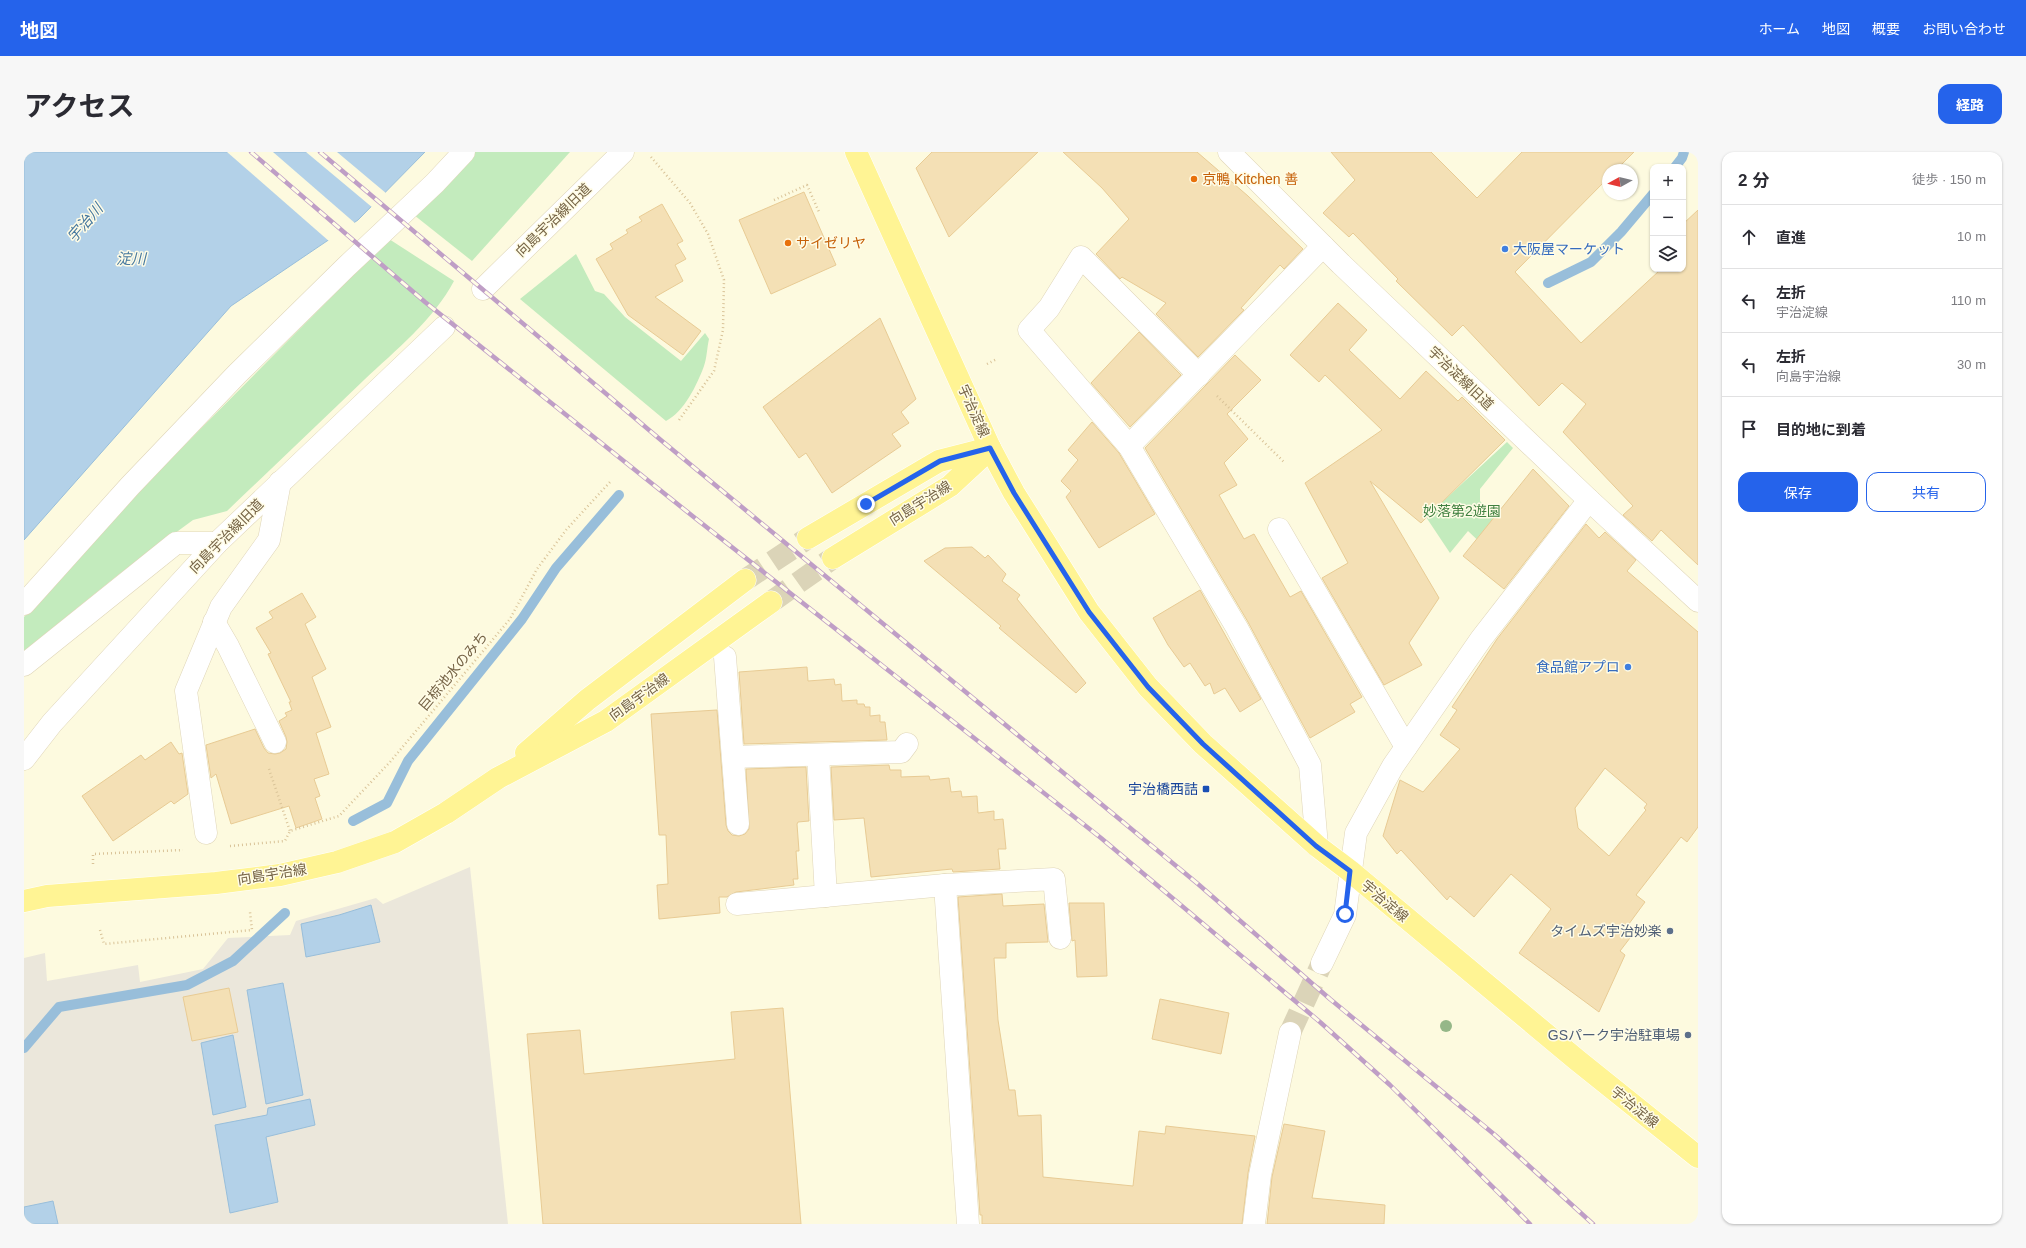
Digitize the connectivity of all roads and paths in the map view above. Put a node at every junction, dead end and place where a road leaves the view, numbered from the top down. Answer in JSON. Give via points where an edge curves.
{"nodes":[{"id":1,"x":464,"y":152,"type":"edge"},
{"id":2,"x":623,"y":152,"type":"edge"},
{"id":3,"x":647,"y":152,"type":"edge"},
{"id":4,"x":856,"y":152,"type":"edge"},
{"id":5,"x":1237,"y":155,"type":"edge"},
{"id":6,"x":774,"y":200,"type":"dead end"},
{"id":7,"x":819,"y":212,"type":"dead end"},
{"id":8,"x":1323,"y":246,"type":"junction"},
{"id":9,"x":483,"y":289,"type":"dead end"},
{"id":10,"x":444,"y":327,"type":"dead end"},
{"id":11,"x":997,"y":359,"type":"dead end"},
{"id":12,"x":987,"y":364,"type":"dead end"},
{"id":13,"x":1199,"y":375,"type":"junction"},
{"id":14,"x":679,"y":420,"type":"dead end"},
{"id":15,"x":1129,"y":446,"type":"junction"},
{"id":16,"x":990,"y":448,"type":"junction"},
{"id":17,"x":1284,"y":462,"type":"dead end"},
{"id":18,"x":280,"y":482,"type":"junction"},
{"id":19,"x":610,"y":482,"type":"dead end"},
{"id":20,"x":1589,"y":500,"type":"junction"},
{"id":21,"x":1279,"y":529,"type":"dead end"},
{"id":22,"x":808,"y":538,"type":"tunnel mouth"},
{"id":23,"x":217,"y":543,"type":"junction"},
{"id":24,"x":833,"y":558,"type":"tunnel mouth"},
{"id":25,"x":745,"y":580,"type":"tunnel mouth"},
{"id":26,"x":1698,"y":601,"type":"edge"},
{"id":27,"x":771,"y":602,"type":"tunnel mouth"},
{"id":28,"x":24,"y":604,"type":"edge"},
{"id":29,"x":214,"y":622,"type":"junction"},
{"id":30,"x":725,"y":657,"type":"dead end"},
{"id":31,"x":24,"y":665,"type":"edge"},
{"id":32,"x":275,"y":742,"type":"joint"},
{"id":33,"x":907,"y":744,"type":"dead end"},
{"id":34,"x":1406,"y":747,"type":"junction"},
{"id":35,"x":818,"y":755,"type":"junction"},
{"id":36,"x":734,"y":757,"type":"junction"},
{"id":37,"x":24,"y":759,"type":"edge"},
{"id":38,"x":498,"y":778,"type":"junction"},
{"id":39,"x":738,"y":824,"type":"dead end"},
{"id":40,"x":290,"y":832,"type":"junction"},
{"id":41,"x":207,"y":841,"type":"junction"},
{"id":42,"x":1316,"y":846,"type":"junction"},
{"id":43,"x":93,"y":865,"type":"dead end"},
{"id":44,"x":1350,"y":871,"type":"junction"},
{"id":45,"x":945,"y":885,"type":"junction"},
{"id":46,"x":826,"y":896,"type":"junction"},
{"id":47,"x":24,"y":901,"type":"edge"},
{"id":48,"x":737,"y":904,"type":"dead end"},
{"id":49,"x":250,"y":912,"type":"dead end"},
{"id":50,"x":100,"y":930,"type":"dead end"},
{"id":51,"x":1060,"y":938,"type":"dead end"},
{"id":52,"x":1322,"y":963,"type":"tunnel mouth"},
{"id":53,"x":1290,"y":1033,"type":"tunnel mouth"},
{"id":54,"x":1698,"y":1158,"type":"edge"},
{"id":55,"x":968,"y":1224,"type":"edge"},
{"id":56,"x":1254,"y":1224,"type":"edge"}],
"edges":[{"from":1,"to":28,"type":"street","via":[[226,386],[130,486]]},
{"from":2,"to":9,"type":"street","name":"向島宇治線旧道"},
{"from":3,"to":14,"type":"path","via":[[690,203],[708,234],[724,280],[723,330],[714,371]]},
{"from":4,"to":16,"type":"main road","name":"宇治淀線"},
{"from":5,"to":8,"type":"street","name":"宇治淀線旧道"},
{"from":6,"to":7,"type":"path","via":[[807,185]]},
{"from":8,"to":13,"type":"street"},
{"from":8,"to":20,"type":"street","name":"宇治淀線旧道"},
{"from":10,"to":18,"type":"street","name":"向島宇治線旧道"},
{"from":11,"to":12,"type":"path"},
{"from":13,"to":15,"type":"street"},
{"from":13,"to":15,"type":"street","via":[[1080,257],[1049,308],[1029,330]]},
{"from":13,"to":17,"type":"path","via":[[1206,386]]},
{"from":15,"to":42,"type":"street","via":[[1236,628],[1310,765]]},
{"from":16,"to":22,"type":"main road","name":"向島宇治線","via":[[940,461]]},
{"from":16,"to":24,"type":"main road","name":"向島宇治線","via":[[950,486]]},
{"from":16,"to":42,"type":"main road","name":"宇治淀線","via":[[1014,493],[1089,612],[1148,687],[1203,744]]},
{"from":18,"to":23,"type":"street","name":"向島宇治線旧道"},
{"from":18,"to":29,"type":"street","via":[[269,540],[220,607]]},
{"from":19,"to":40,"type":"path","name":"巨椋池水のみち","via":[[566,530],[537,569],[510,619],[390,762],[339,816]]},
{"from":20,"to":26,"type":"street","name":"宇治淀線旧道"},
{"from":20,"to":34,"type":"street","via":[[1481,639]]},
{"from":21,"to":34,"type":"street"},
{"from":23,"to":31,"type":"street","via":[[176,543]]},
{"from":23,"to":37,"type":"street","name":"向島宇治線旧道","via":[[52,723]]},
{"from":25,"to":38,"type":"main road","name":"向島宇治線","via":[[587,700]]},
{"from":27,"to":38,"type":"main road","name":"向島宇治線","via":[[606,722]]},
{"from":29,"to":32,"type":"street"},
{"from":29,"to":41,"type":"street","via":[[186,691]]},
{"from":30,"to":36,"type":"street"},
{"from":32,"to":40,"type":"path","via":[[263,751]]},
{"from":33,"to":35,"type":"street","via":[[901,752]]},
{"from":34,"to":44,"type":"street","via":[[1356,833]]},
{"from":35,"to":36,"type":"street"},
{"from":35,"to":46,"type":"street"},
{"from":36,"to":39,"type":"street"},
{"from":38,"to":47,"type":"main road","name":"向島宇治線","via":[[446,813],[395,842],[337,862],[280,874],[216,883],[47,896]]},
{"from":40,"to":41,"type":"path","via":[[285,841]]},
{"from":41,"to":43,"type":"path","via":[[93,854]]},
{"from":42,"to":44,"type":"main road","name":"宇治淀線"},
{"from":44,"to":52,"type":"street","via":[[1345,914]]},
{"from":44,"to":54,"type":"main road","name":"宇治淀線"},
{"from":45,"to":46,"type":"street"},
{"from":45,"to":51,"type":"street","via":[[1054,879]]},
{"from":45,"to":55,"type":"street"},
{"from":46,"to":48,"type":"street"},
{"from":49,"to":50,"type":"path","via":[[252,930],[104,944]]},
{"from":53,"to":56,"type":"street","via":[[1260,1176]]}]}
